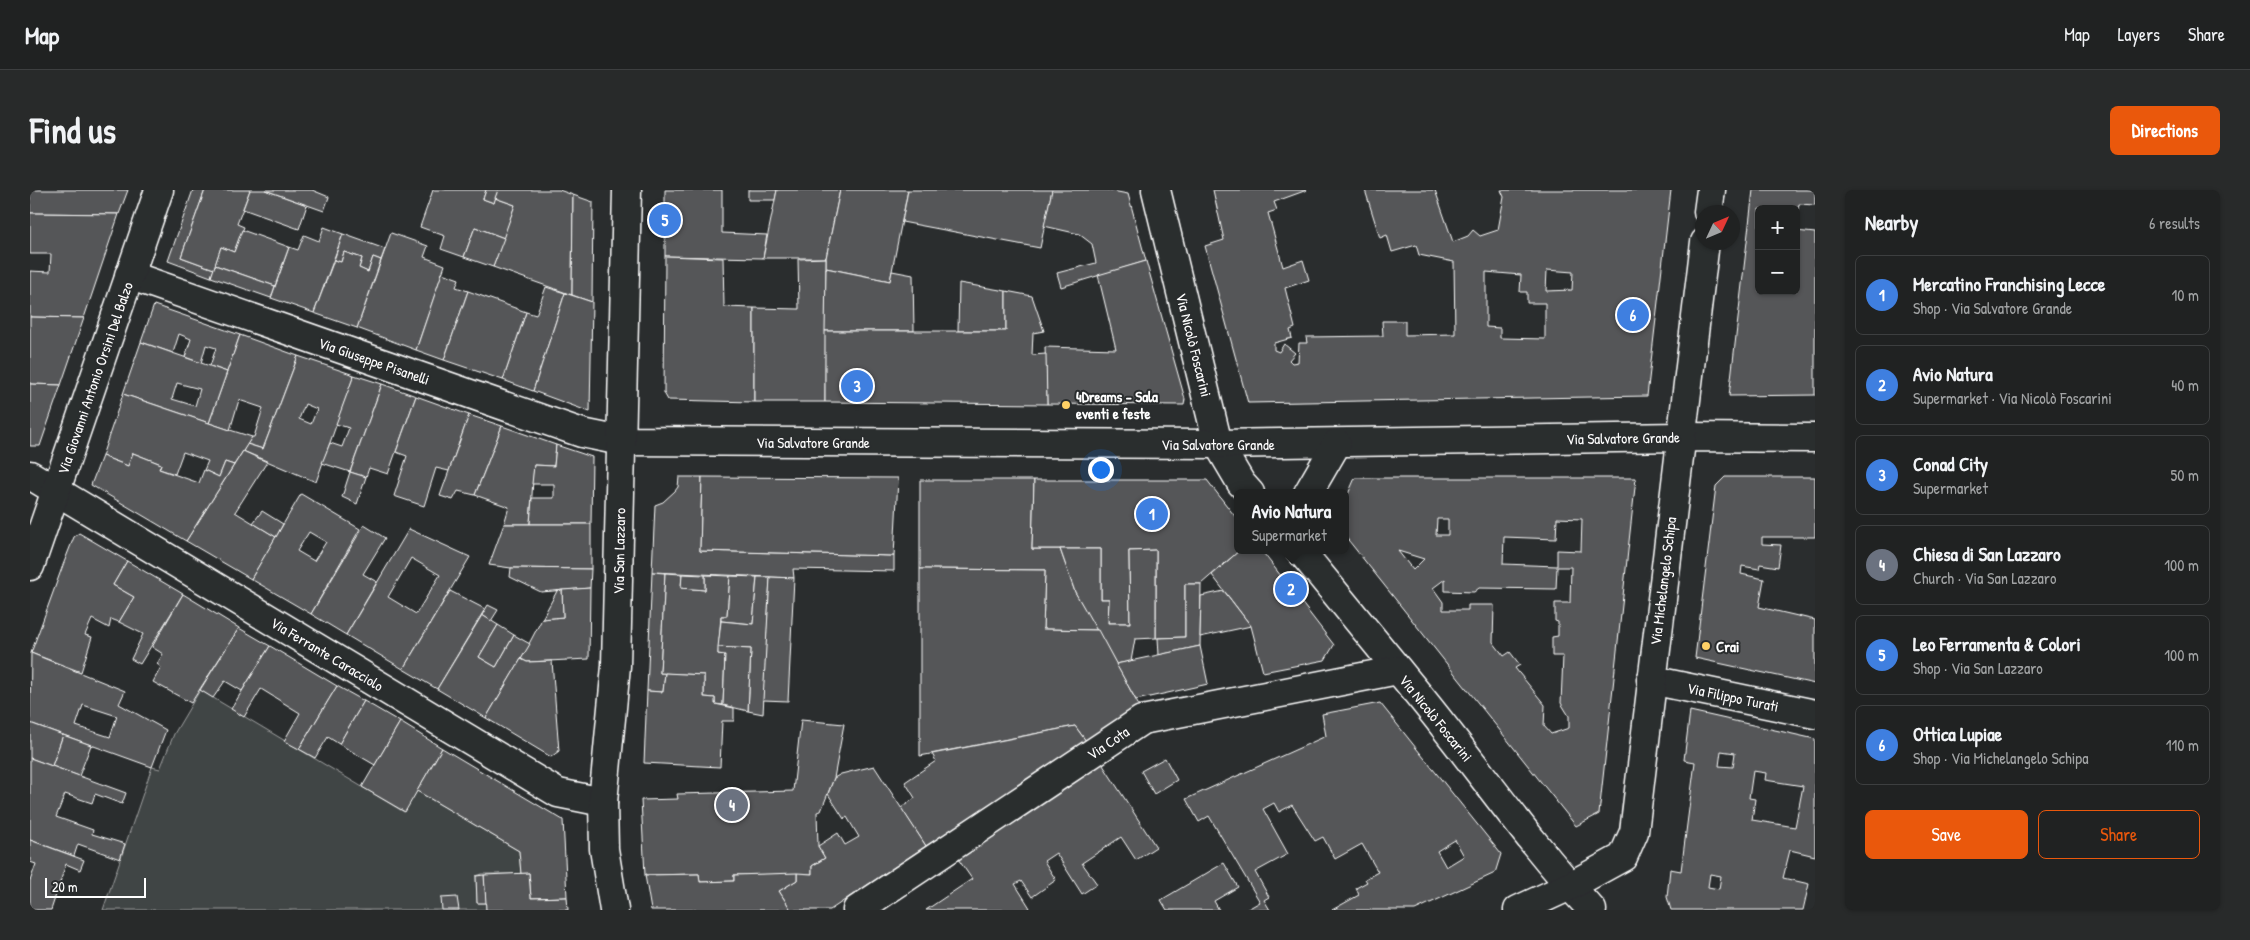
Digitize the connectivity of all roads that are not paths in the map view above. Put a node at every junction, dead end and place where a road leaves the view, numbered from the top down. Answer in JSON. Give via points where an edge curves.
{"nodes":[{"id":1,"x":159,"y":190,"type":"edge"},
{"id":2,"x":627,"y":190,"type":"edge"},
{"id":3,"x":1156,"y":190,"type":"edge"},
{"id":4,"x":1711,"y":190,"type":"edge"},
{"id":5,"x":1709,"y":205,"type":"edge"},
{"id":6,"x":1704,"y":250,"type":"edge"},
{"id":7,"x":129,"y":275,"type":"junction"},
{"id":8,"x":1681,"y":437,"type":"junction"},
{"id":9,"x":1815,"y":438,"type":"edge"},
{"id":10,"x":621,"y":441,"type":"junction"},
{"id":11,"x":1337,"y":442,"type":"junction"},
{"id":12,"x":1218,"y":444,"type":"junction"},
{"id":13,"x":30,"y":475,"type":"edge"},
{"id":14,"x":1246,"y":489,"type":"edge"},
{"id":15,"x":1310,"y":489,"type":"edge"},
{"id":16,"x":57,"y":490,"type":"junction"},
{"id":17,"x":1303,"y":554,"type":"edge"},
{"id":18,"x":30,"y":566,"type":"edge"},
{"id":19,"x":1398,"y":670,"type":"junction"},
{"id":20,"x":1651,"y":680,"type":"junction"},
{"id":21,"x":1815,"y":714,"type":"edge"},
{"id":22,"x":603,"y":802,"type":"junction"},
{"id":23,"x":1570,"y":886,"type":"junction"},
{"id":24,"x":614,"y":910,"type":"edge"},
{"id":25,"x":856,"y":910,"type":"edge"},
{"id":26,"x":1518,"y":910,"type":"edge"},
{"id":27,"x":1592,"y":910,"type":"edge"}],
"edges":[{"from":1,"to":7,"type":"street","name":"Via Giovanni Antonio Orsini Del Balzo"},
{"from":2,"to":10,"type":"street","name":"Via San Lazzaro"},
{"from":3,"to":12,"type":"street","name":"Via Nicolò Foscarini"},
{"from":4,"to":5,"type":"street"},
{"from":6,"to":8,"type":"street","name":"Via Michelangelo Schipa"},
{"from":7,"to":10,"type":"street","name":"Via Giuseppe Pisanelli","via":[[582,433]]},
{"from":7,"to":16,"type":"street","name":"Via Giovanni Antonio Orsini Del Balzo"},
{"from":8,"to":9,"type":"street","name":"Via Salvatore Grande"},
{"from":8,"to":11,"type":"street","name":"Via Salvatore Grande"},
{"from":8,"to":20,"type":"street","name":"Via Michelangelo Schipa"},
{"from":10,"to":12,"type":"street","name":"Via Salvatore Grande"},
{"from":10,"to":22,"type":"street","name":"Via San Lazzaro","via":[[616,666]]},
{"from":11,"to":12,"type":"street","name":"Via Salvatore Grande"},
{"from":11,"to":15,"type":"street"},
{"from":12,"to":14,"type":"street","name":"Via Nicolò Foscarini"},
{"from":13,"to":16,"type":"street","name":"Via Ferrante Caracciolo"},
{"from":16,"to":18,"type":"street","name":"Via Giovanni Antonio Orsini Del Balzo"},
{"from":16,"to":22,"type":"street","name":"Via Ferrante Caracciolo","via":[[558,793]]},
{"from":17,"to":19,"type":"street","name":"Via Nicolò Foscarini"},
{"from":19,"to":23,"type":"street","name":"Via Nicolò Foscarini"},
{"from":19,"to":25,"type":"street","name":"Via Cota","via":[[1142,720]]},
{"from":20,"to":21,"type":"street","name":"Via Filippo Turati"},
{"from":20,"to":23,"type":"street","name":"Via Michelangelo Schipa","via":[[1634,832],[1623,856]]},
{"from":22,"to":24,"type":"street","name":"Via San Lazzaro","via":[[604,849]]},
{"from":23,"to":26,"type":"street","name":"Via Michelangelo Schipa"},
{"from":23,"to":27,"type":"street","name":"Via Nicolò Foscarini"}]}
